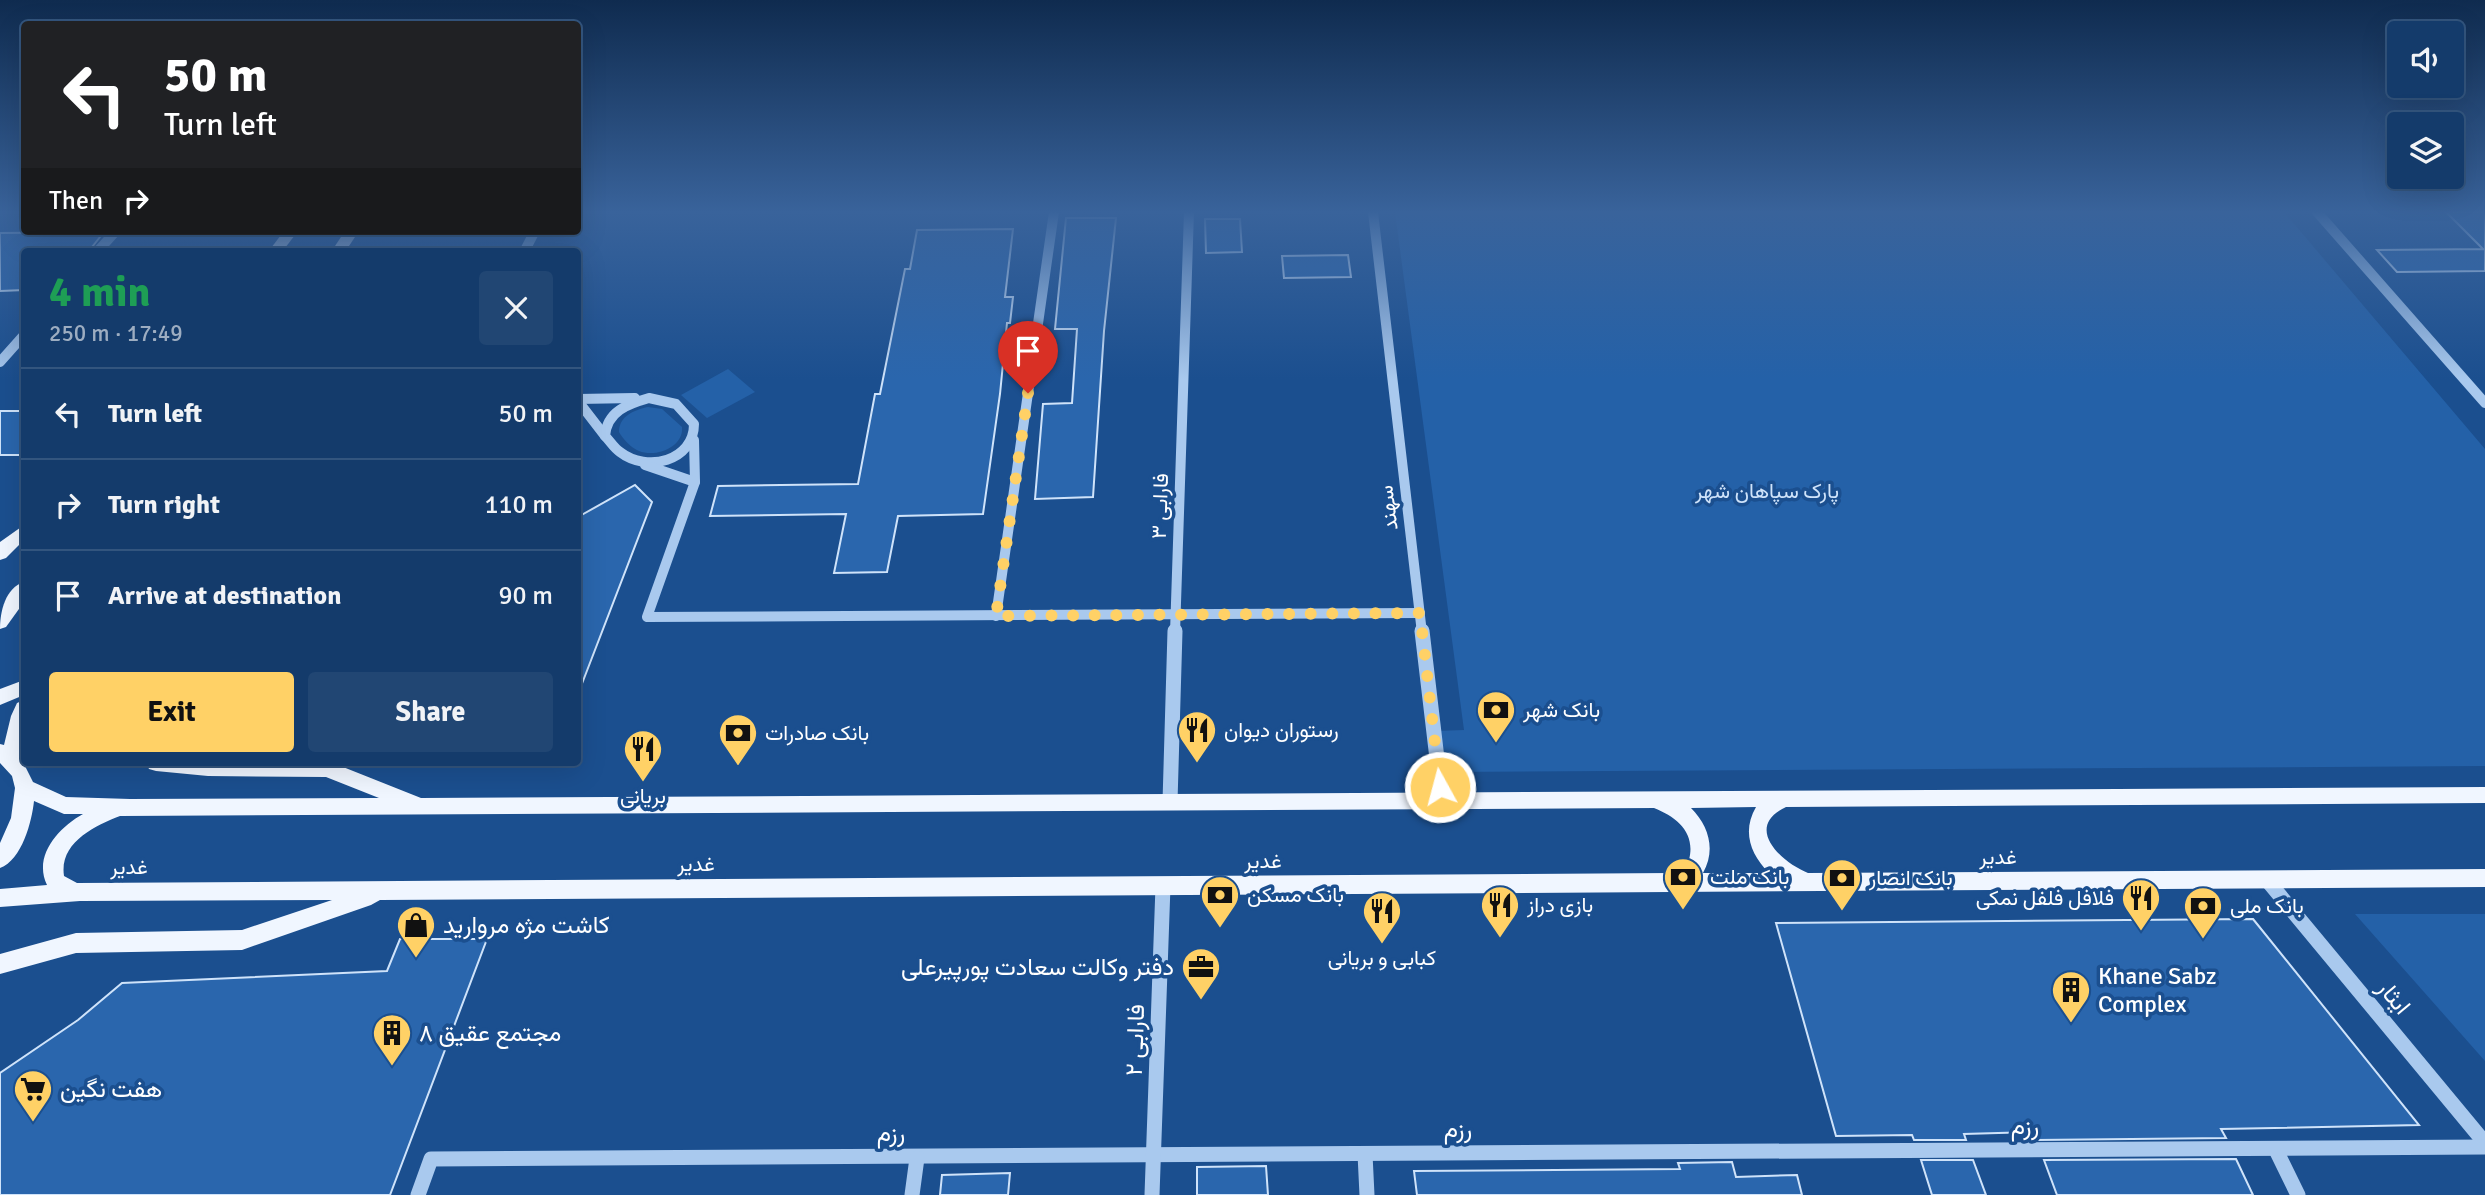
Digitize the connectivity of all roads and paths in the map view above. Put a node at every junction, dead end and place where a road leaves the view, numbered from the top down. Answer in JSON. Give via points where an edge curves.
{"nodes":[{"id":1,"x":1046,"y":268,"type":"edge"},
{"id":2,"x":1187,"y":268,"type":"edge"},
{"id":3,"x":1380,"y":268,"type":"edge"},
{"id":4,"x":2366,"y":268,"type":"edge"},
{"id":5,"x":21,"y":338,"type":"edge"},
{"id":6,"x":0,"y":362,"type":"edge"},
{"id":7,"x":649,"y":398,"type":"junction"},
{"id":8,"x":581,"y":400,"type":"edge"},
{"id":9,"x":2485,"y":403,"type":"edge"},
{"id":10,"x":581,"y":404,"type":"edge"},
{"id":11,"x":605,"y":436,"type":"junction"},
{"id":12,"x":694,"y":440,"type":"junction"},
{"id":13,"x":629,"y":460,"type":"junction"},
{"id":14,"x":695,"y":482,"type":"junction"},
{"id":15,"x":21,"y":533,"type":"edge"},
{"id":16,"x":0,"y":554,"type":"edge"},
{"id":17,"x":21,"y":593,"type":"edge"},
{"id":18,"x":1420,"y":613,"type":"junction"},
{"id":19,"x":1176,"y":614,"type":"junction"},
{"id":20,"x":996,"y":616,"type":"junction"},
{"id":21,"x":0,"y":622,"type":"edge"},
{"id":22,"x":21,"y":688,"type":"edge"},
{"id":23,"x":0,"y":697,"type":"edge"},
{"id":24,"x":21,"y":714,"type":"edge"},
{"id":25,"x":5,"y":755,"type":"edge"},
{"id":26,"x":187,"y":766,"type":"edge"},
{"id":27,"x":26,"y":788,"type":"junction"},
{"id":28,"x":2485,"y":795,"type":"edge"},
{"id":29,"x":1792,"y":799,"type":"junction"},
{"id":30,"x":1644,"y":800,"type":"junction"},
{"id":31,"x":1442,"y":801,"type":"junction"},
{"id":32,"x":1170,"y":802,"type":"junction"},
{"id":33,"x":424,"y":806,"type":"junction"},
{"id":34,"x":130,"y":808,"type":"junction"},
{"id":35,"x":0,"y":859,"type":"edge"},
{"id":36,"x":2485,"y":878,"type":"edge"},
{"id":37,"x":2267,"y":880,"type":"junction"},
{"id":38,"x":1818,"y":882,"type":"junction"},
{"id":39,"x":1663,"y":883,"type":"junction"},
{"id":40,"x":1163,"y":886,"type":"junction"},
{"id":41,"x":387,"y":890,"type":"junction"},
{"id":42,"x":80,"y":892,"type":"junction"},
{"id":43,"x":0,"y":898,"type":"edge"},
{"id":44,"x":0,"y":964,"type":"edge"},
{"id":45,"x":2485,"y":1145,"type":"edge"},
{"id":46,"x":2276,"y":1150,"type":"junction"},
{"id":47,"x":1365,"y":1154,"type":"junction"},
{"id":48,"x":1154,"y":1155,"type":"junction"},
{"id":49,"x":917,"y":1158,"type":"junction"},
{"id":50,"x":431,"y":1159,"type":"joint"},
{"id":51,"x":418,"y":1195,"type":"edge"},
{"id":52,"x":912,"y":1195,"type":"edge"},
{"id":53,"x":1152,"y":1195,"type":"edge"},
{"id":54,"x":1367,"y":1195,"type":"edge"},
{"id":55,"x":2298,"y":1195,"type":"edge"}],
"edges":[{"from":1,"to":20,"type":"street"},
{"from":2,"to":19,"type":"street","name":"فارابی ۳"},
{"from":3,"to":18,"type":"street","name":"سهند"},
{"from":4,"to":9,"type":"street"},
{"from":5,"to":6,"type":"street"},
{"from":7,"to":8,"type":"street"},
{"from":7,"to":11,"type":"street","via":[[615,412]]},
{"from":7,"to":12,"type":"street","via":[[671,401],[692,417]]},
{"from":10,"to":11,"type":"street"},
{"from":11,"to":13,"type":"street"},
{"from":12,"to":13,"type":"street","via":[[665,460]]},
{"from":12,"to":14,"type":"street"},
{"from":13,"to":14,"type":"street"},
{"from":14,"to":20,"type":"street","via":[[647,617]]},
{"from":15,"to":16,"type":"main road"},
{"from":17,"to":21,"type":"main road"},
{"from":18,"to":19,"type":"street"},
{"from":18,"to":31,"type":"street","name":"سهند"},
{"from":19,"to":20,"type":"street"},
{"from":19,"to":32,"type":"street","name":"فارابی ۳"},
{"from":22,"to":23,"type":"main road"},
{"from":24,"to":25,"type":"main road"},
{"from":25,"to":27,"type":"main road"},
{"from":26,"to":33,"type":"main road","via":[[327,769]]},
{"from":27,"to":34,"type":"main road","via":[[64,805]]},
{"from":27,"to":35,"type":"main road","via":[[23,817]]},
{"from":28,"to":29,"type":"main road"},
{"from":29,"to":30,"type":"main road"},
{"from":29,"to":38,"type":"main road","via":[[1767,807],[1756,827],[1758,840],[1774,865],[1803,880]]},
{"from":30,"to":31,"type":"main road"},
{"from":30,"to":39,"type":"main road","via":[[1659,801],[1679,811],[1701,840],[1698,865],[1678,881]]},
{"from":31,"to":32,"type":"main road"},
{"from":32,"to":33,"type":"main road"},
{"from":33,"to":34,"type":"main road"},
{"from":34,"to":42,"type":"main road","via":[[82,825],[58,849],[51,874],[56,884]]},
{"from":36,"to":37,"type":"main road","name":"غدیر"},
{"from":37,"to":38,"type":"main road","name":"غدیر"},
{"from":37,"to":45,"type":"street","name":"ایثار"},
{"from":38,"to":39,"type":"main road","name":"غدیر"},
{"from":39,"to":40,"type":"main road","name":"غدیر"},
{"from":40,"to":41,"type":"main road","name":"غدیر"},
{"from":40,"to":48,"type":"street","name":"فارابی ۲"},
{"from":41,"to":42,"type":"main road","name":"غدیر"},
{"from":41,"to":44,"type":"main road","via":[[242,940],[76,943]]},
{"from":42,"to":43,"type":"main road","name":"غدیر"},
{"from":45,"to":46,"type":"street","name":"رزم"},
{"from":46,"to":47,"type":"street","name":"رزم"},
{"from":46,"to":55,"type":"street"},
{"from":47,"to":48,"type":"street","name":"رزم"},
{"from":47,"to":54,"type":"street"},
{"from":48,"to":49,"type":"street","name":"رزم"},
{"from":48,"to":53,"type":"street","name":"فارابی ۲"},
{"from":49,"to":50,"type":"street","name":"رزم"},
{"from":49,"to":52,"type":"street"},
{"from":50,"to":51,"type":"street"}]}
